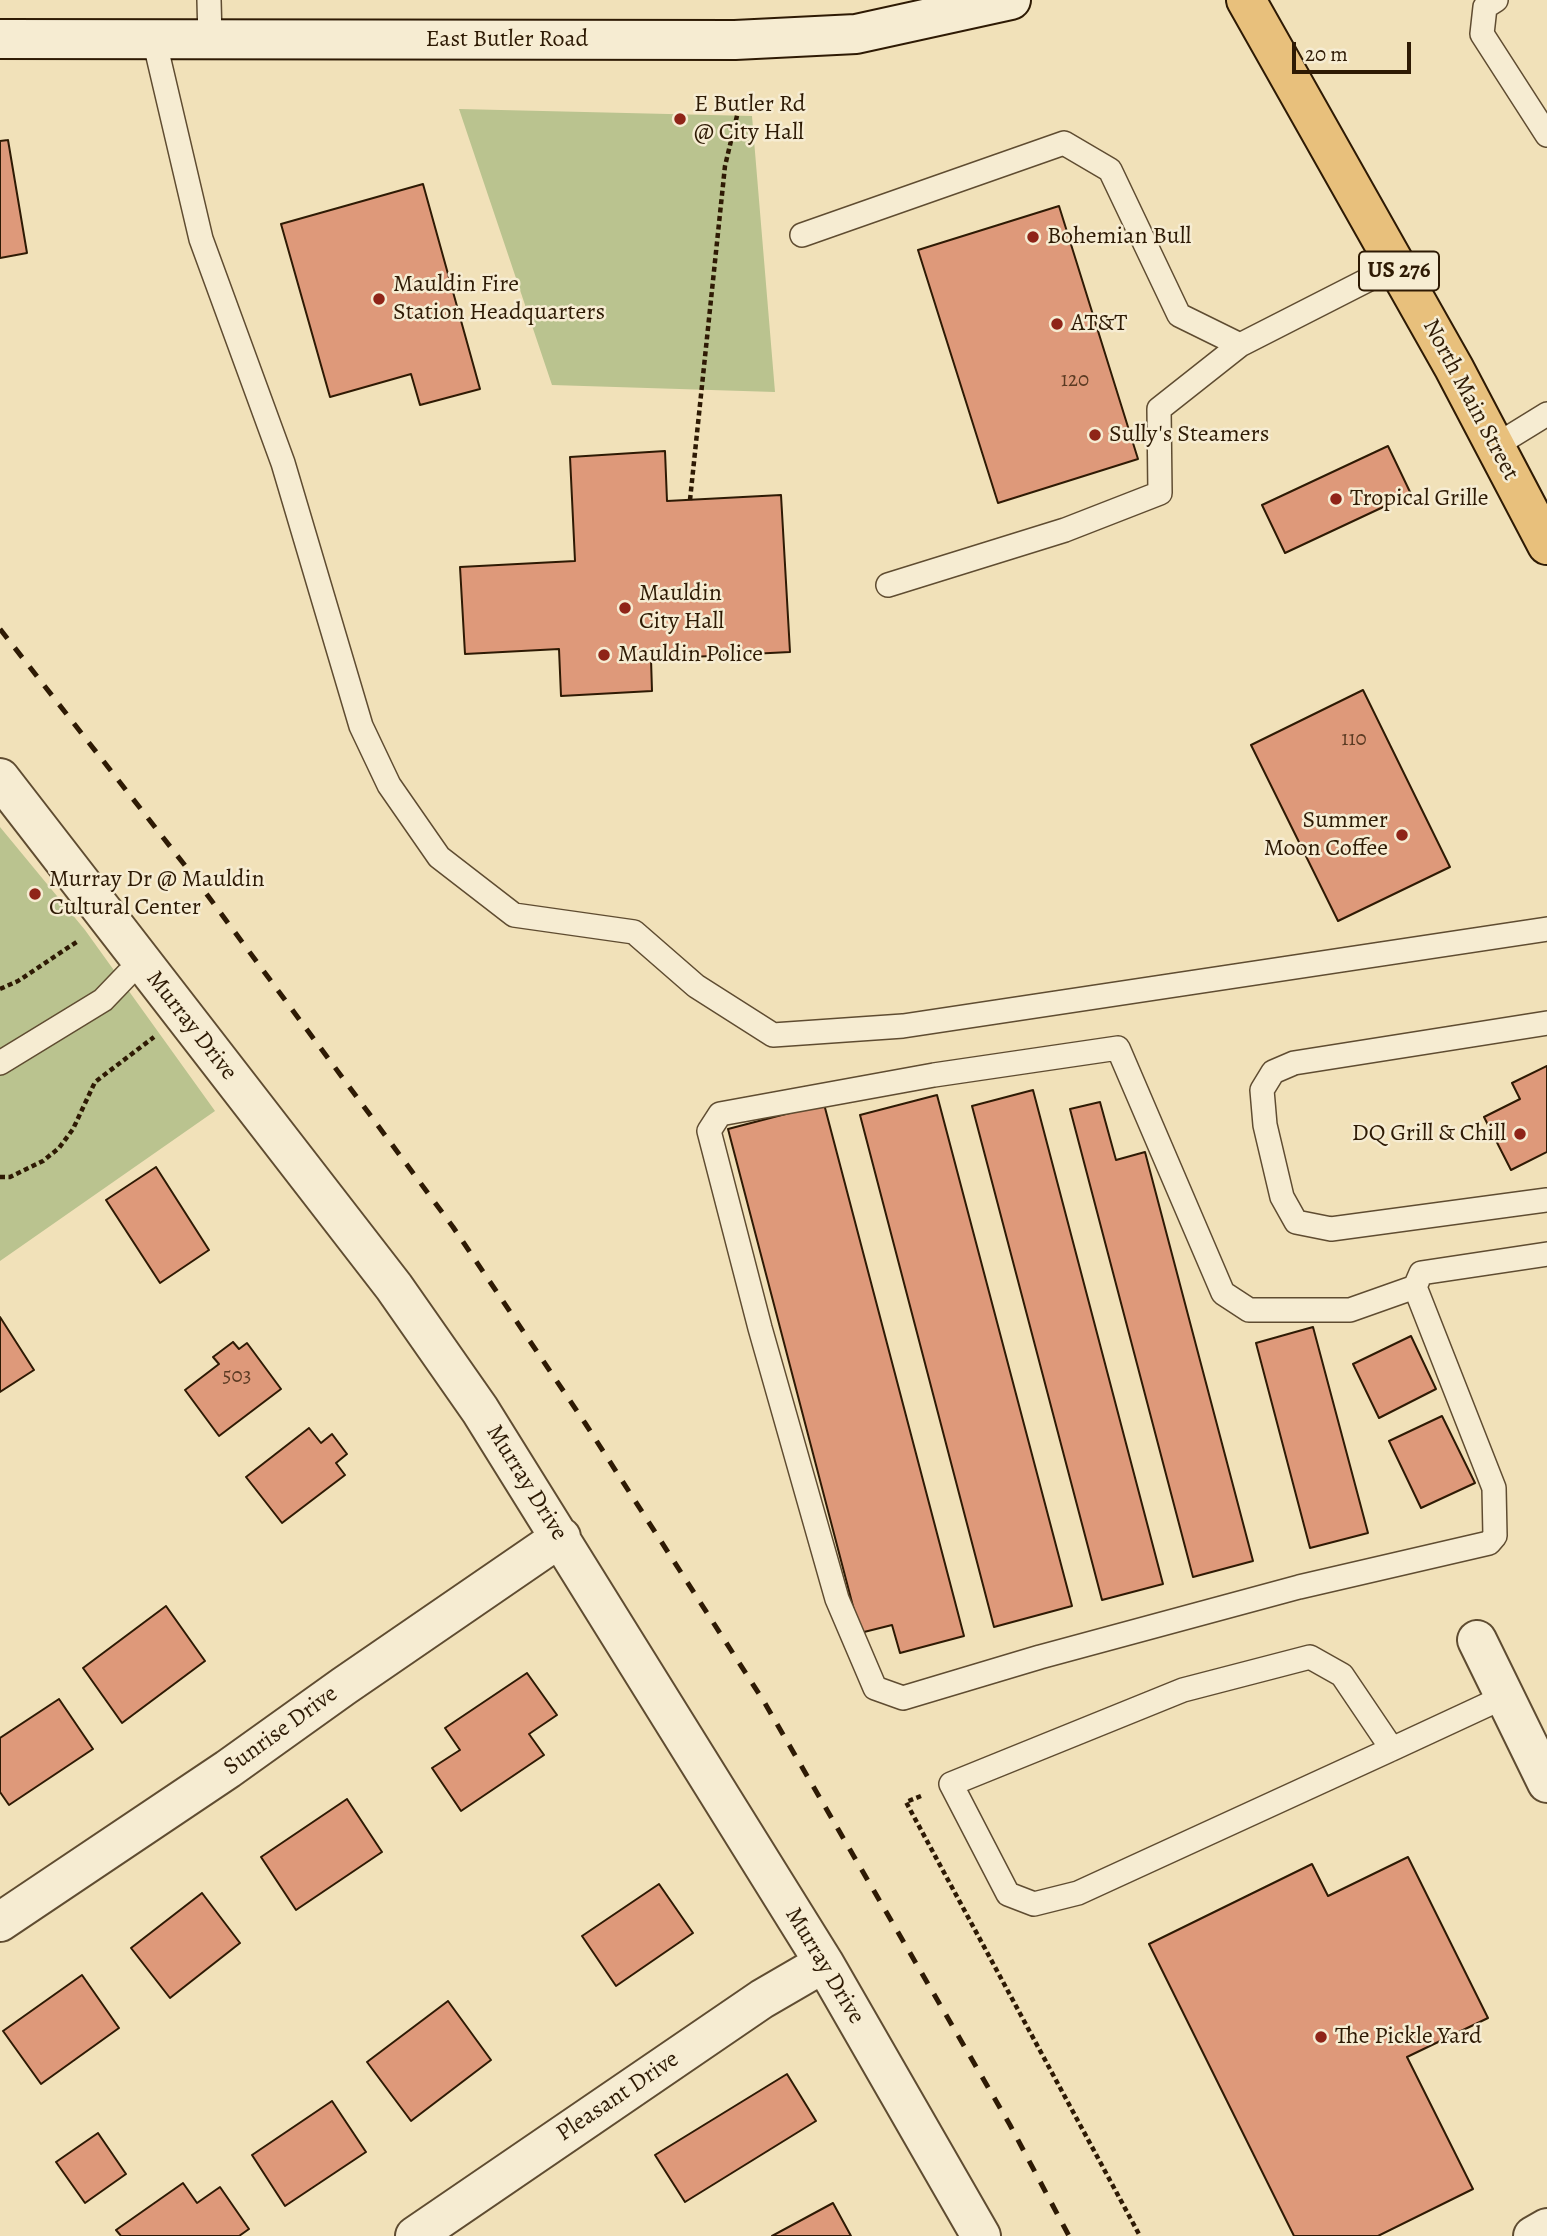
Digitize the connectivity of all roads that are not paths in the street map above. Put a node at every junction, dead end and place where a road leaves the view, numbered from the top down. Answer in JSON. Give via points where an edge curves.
{"nodes":[{"id":1,"x":209,"y":0,"type":"edge"},
{"id":2,"x":1011,"y":0,"type":"edge"},
{"id":3,"x":1246,"y":0,"type":"edge"},
{"id":4,"x":1496,"y":0,"type":"edge"},
{"id":5,"x":0,"y":39,"type":"edge"},
{"id":6,"x":154,"y":39,"type":"junction"},
{"id":7,"x":210,"y":39,"type":"junction"},
{"id":8,"x":1547,"y":135,"type":"edge"},
{"id":9,"x":802,"y":235,"type":"dead end"},
{"id":10,"x":1395,"y":266,"type":"junction"},
{"id":11,"x":1240,"y":345,"type":"junction"},
{"id":12,"x":1547,"y":415,"type":"edge"},
{"id":13,"x":1494,"y":446,"type":"junction"},
{"id":14,"x":1547,"y":545,"type":"edge"},
{"id":15,"x":888,"y":585,"type":"dead end"},
{"id":16,"x":0,"y":778,"type":"edge"},
{"id":17,"x":1547,"y":929,"type":"edge"},
{"id":18,"x":142,"y":964,"type":"junction"},
{"id":19,"x":1547,"y":1023,"type":"edge"},
{"id":20,"x":0,"y":1063,"type":"edge"},
{"id":21,"x":1547,"y":1200,"type":"edge"},
{"id":22,"x":1547,"y":1254,"type":"edge"},
{"id":23,"x":1415,"y":1287,"type":"junction"},
{"id":24,"x":561,"y":1537,"type":"junction"},
{"id":25,"x":1477,"y":1640,"type":"dead end"},
{"id":26,"x":1504,"y":1697,"type":"junction"},
{"id":27,"x":1392,"y":1749,"type":"junction"},
{"id":28,"x":1547,"y":1783,"type":"edge"},
{"id":29,"x":0,"y":1922,"type":"edge"},
{"id":30,"x":824,"y":1963,"type":"junction"},
{"id":31,"x":1547,"y":2228,"type":"edge"},
{"id":32,"x":415,"y":2236,"type":"edge"},
{"id":33,"x":981,"y":2236,"type":"edge"},
{"id":34,"x":1533,"y":2236,"type":"edge"}],
"edges":[{"from":1,"to":7,"type":"lane"},
{"from":2,"to":7,"type":"street","name":"East Butler Road","via":[[856,34],[735,40]]},
{"from":3,"to":10,"type":"main road","name":"North Main Street","number":"US 276"},
{"from":4,"to":8,"type":"lane","via":[[1485,7],[1482,34]]},
{"from":5,"to":6,"type":"street","name":"East Butler Road"},
{"from":6,"to":7,"type":"street","name":"East Butler Road"},
{"from":6,"to":17,"type":"lane","via":[[201,239],[283,463],[360,726],[389,785],[439,857],[514,915],[634,932],[696,986],[773,1035],[903,1026]]},
{"from":9,"to":11,"type":"lane","via":[[1064,143],[1110,170],[1178,315]]},
{"from":10,"to":11,"type":"lane"},
{"from":10,"to":13,"type":"main road","name":"North Main Street","number":"US 276"},
{"from":11,"to":15,"type":"lane","via":[[1159,409],[1160,493],[1065,530]]},
{"from":12,"to":13,"type":"lane"},
{"from":13,"to":14,"type":"main road","name":"North Main Street","number":"US 276"},
{"from":16,"to":18,"type":"street","name":"Murray Drive"},
{"from":18,"to":20,"type":"lane","via":[[103,1000]]},
{"from":18,"to":24,"type":"street","name":"Murray Drive","via":[[394,1287]]},
{"from":19,"to":21,"type":"lane","via":[[1294,1063],[1273,1072],[1262,1090],[1282,1197],[1296,1222],[1331,1229]]},
{"from":22,"to":23,"type":"lane","via":[[1421,1273]]},
{"from":23,"to":23,"type":"lane","via":[[1494,1488],[1495,1536],[1489,1543],[1299,1587],[903,1698],[875,1688],[837,1599],[709,1131],[720,1114],[1118,1048],[1223,1293],[1249,1310],[1350,1310]]},
{"from":24,"to":29,"type":"street","name":"Sunrise Drive"},
{"from":24,"to":30,"type":"street","name":"Murray Drive"},
{"from":25,"to":26,"type":"street"},
{"from":26,"to":27,"type":"lane"},
{"from":26,"to":28,"type":"street"},
{"from":27,"to":27,"type":"lane","via":[[1078,1893],[1034,1904],[1008,1894],[951,1784],[1183,1690],[1310,1657],[1342,1675]]},
{"from":30,"to":32,"type":"street","name":"Pleasant Drive","via":[[762,1999]]},
{"from":30,"to":33,"type":"street","name":"Murray Drive"},
{"from":31,"to":34,"type":"street"}]}
